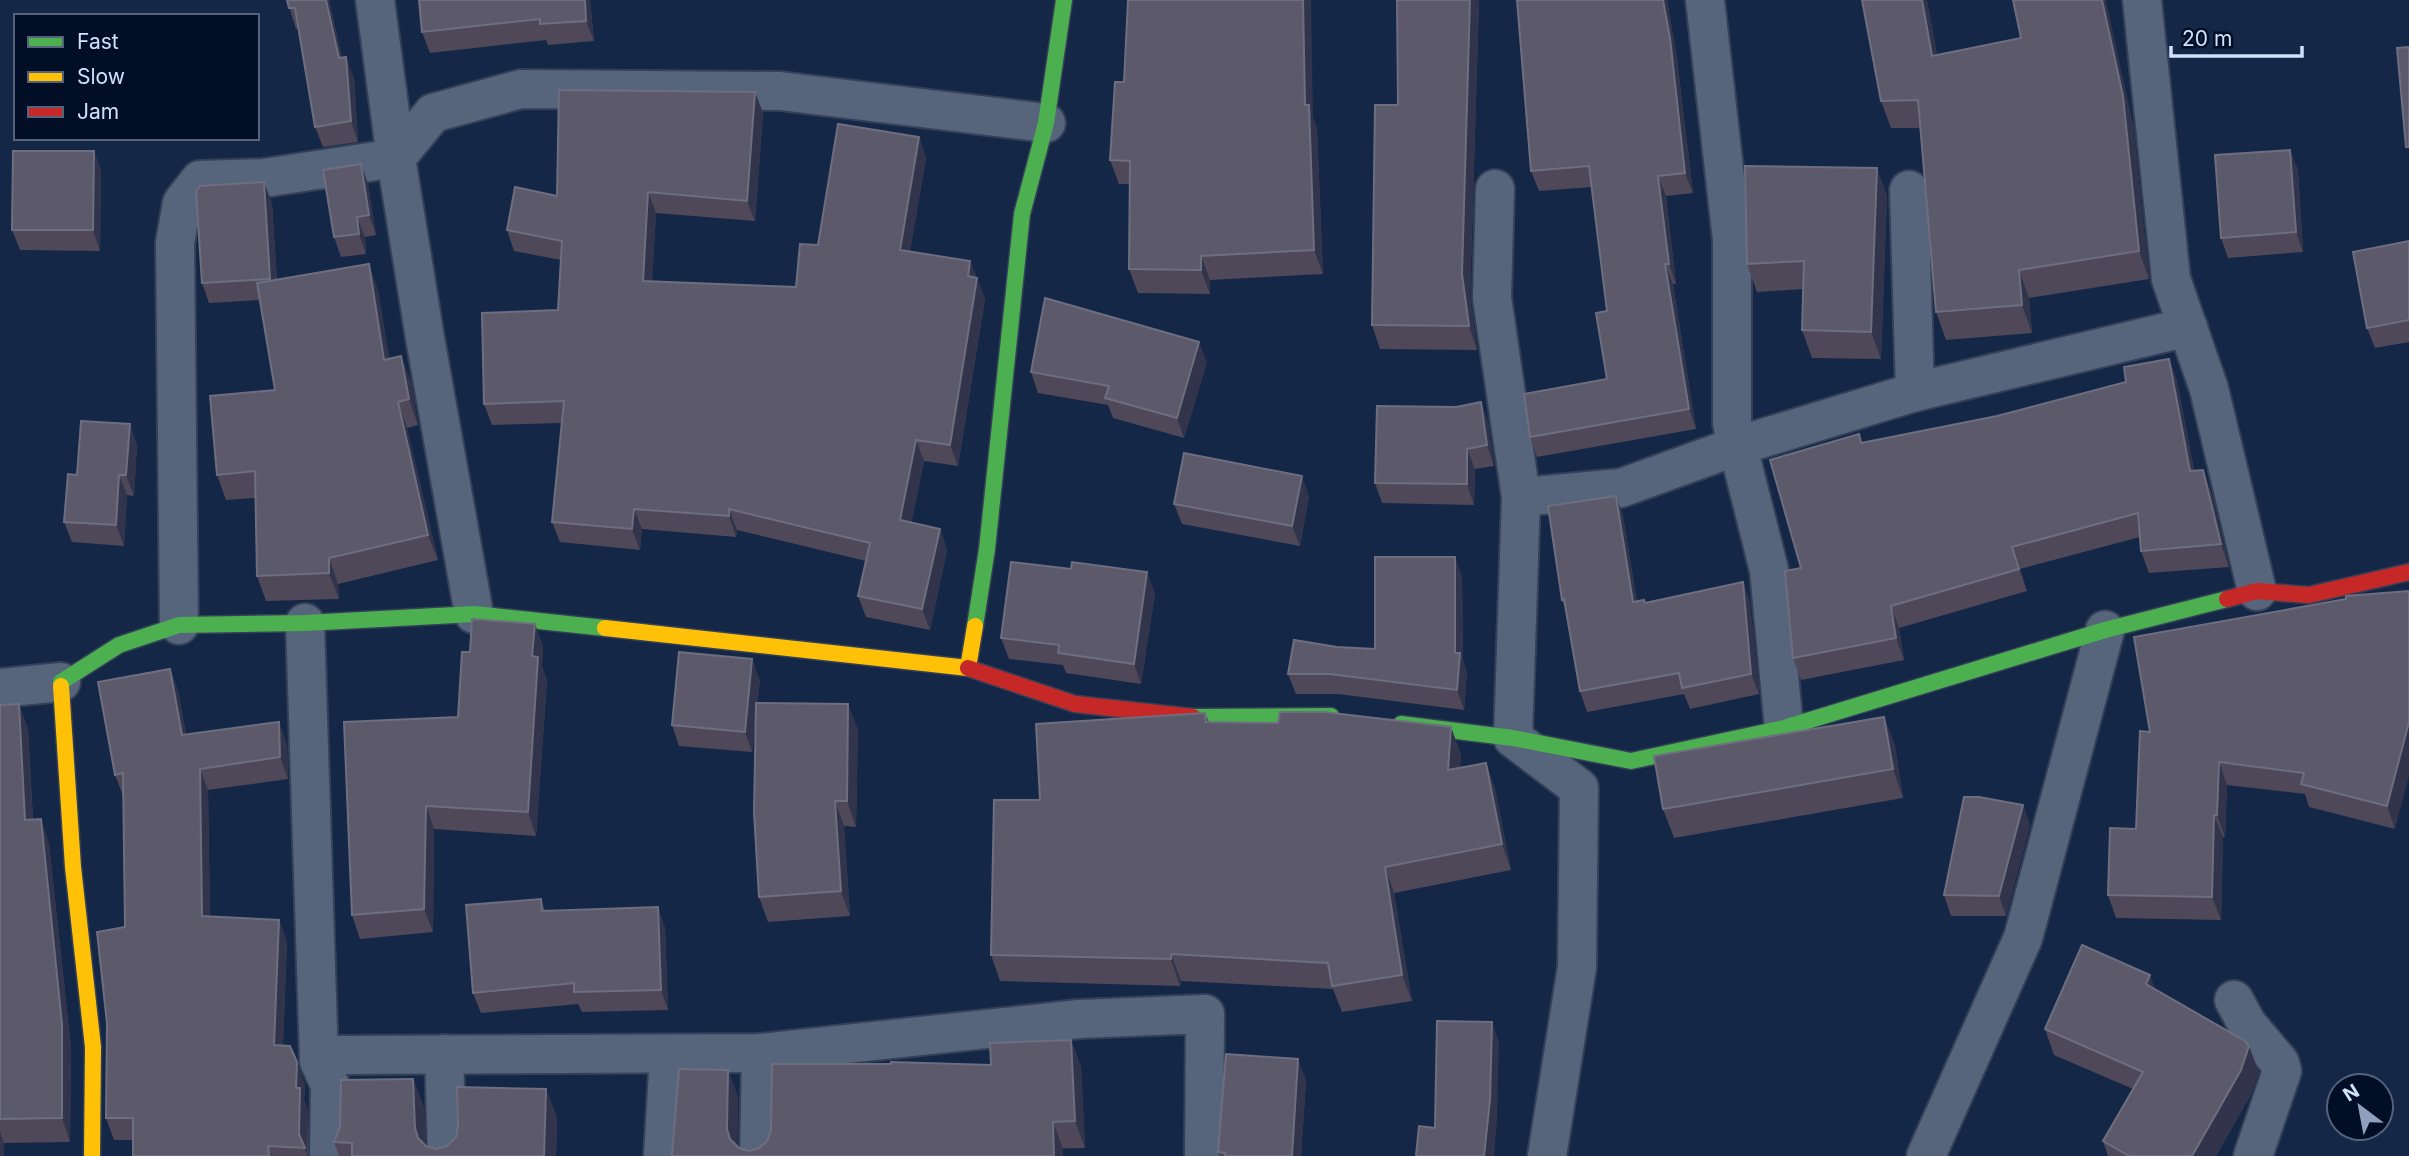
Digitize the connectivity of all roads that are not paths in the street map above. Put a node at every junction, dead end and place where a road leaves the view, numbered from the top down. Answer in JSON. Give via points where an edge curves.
{"nodes":[{"id":1,"x":375,"y":0,"type":"edge"},
{"id":2,"x":1064,"y":0,"type":"edge"},
{"id":3,"x":1705,"y":0,"type":"edge"},
{"id":4,"x":2142,"y":0,"type":"edge"},
{"id":5,"x":1046,"y":123,"type":"junction"},
{"id":6,"x":396,"y":158,"type":"junction"},
{"id":7,"x":1495,"y":189,"type":"dead end"},
{"id":8,"x":1909,"y":190,"type":"dead end"},
{"id":9,"x":2188,"y":327,"type":"junction"},
{"id":10,"x":1915,"y":392,"type":"junction"},
{"id":11,"x":1737,"y":446,"type":"junction"},
{"id":12,"x":1521,"y":498,"type":"junction"},
{"id":13,"x":2409,"y":572,"type":"edge"},
{"id":14,"x":2257,"y":591,"type":"junction"},
{"id":15,"x":474,"y":614,"type":"junction"},
{"id":16,"x":305,"y":623,"type":"junction"},
{"id":17,"x":179,"y":625,"type":"junction"},
{"id":18,"x":2105,"y":630,"type":"junction"},
{"id":19,"x":968,"y":668,"type":"junction"},
{"id":20,"x":61,"y":682,"type":"junction"},
{"id":21,"x":0,"y":688,"type":"edge"},
{"id":22,"x":1349,"y":717,"type":"edge"},
{"id":23,"x":1390,"y":722,"type":"edge"},
{"id":24,"x":1784,"y":728,"type":"junction"},
{"id":25,"x":1513,"y":738,"type":"junction"},
{"id":26,"x":2234,"y":1000,"type":"dead end"},
{"id":27,"x":761,"y":1053,"type":"junction"},
{"id":28,"x":444,"y":1054,"type":"junction"},
{"id":29,"x":669,"y":1055,"type":"junction"},
{"id":30,"x":319,"y":1061,"type":"junction"},
{"id":31,"x":92,"y":1156,"type":"edge"},
{"id":32,"x":329,"y":1156,"type":"edge"},
{"id":33,"x":447,"y":1156,"type":"edge"},
{"id":34,"x":663,"y":1156,"type":"edge"},
{"id":35,"x":759,"y":1156,"type":"edge"},
{"id":36,"x":1203,"y":1156,"type":"edge"},
{"id":37,"x":1548,"y":1156,"type":"edge"},
{"id":38,"x":1926,"y":1156,"type":"edge"},
{"id":39,"x":2253,"y":1156,"type":"edge"}],
"edges":[{"from":1,"to":6,"type":"street"},
{"from":2,"to":5,"type":"street"},
{"from":3,"to":11,"type":"street","via":[[1732,240],[1731,423]]},
{"from":4,"to":9,"type":"street","via":[[2171,279]]},
{"from":5,"to":6,"type":"street","via":[[780,91],[521,89],[433,113]]},
{"from":5,"to":19,"type":"street","via":[[1021,214],[987,549]]},
{"from":6,"to":15,"type":"street"},
{"from":6,"to":17,"type":"street","via":[[264,178],[200,180],[183,203],[175,243]]},
{"from":7,"to":12,"type":"street","via":[[1492,298]]},
{"from":8,"to":10,"type":"street"},
{"from":9,"to":10,"type":"street"},
{"from":9,"to":14,"type":"street","via":[[2209,389]]},
{"from":10,"to":11,"type":"street"},
{"from":11,"to":12,"type":"street","via":[[1621,488]]},
{"from":11,"to":24,"type":"street","via":[[1769,570]]},
{"from":12,"to":25,"type":"street"},
{"from":13,"to":14,"type":"street","via":[[2309,595]]},
{"from":14,"to":18,"type":"street"},
{"from":15,"to":16,"type":"street"},
{"from":15,"to":19,"type":"street"},
{"from":16,"to":17,"type":"street"},
{"from":16,"to":30,"type":"street"},
{"from":17,"to":20,"type":"street","via":[[119,645]]},
{"from":18,"to":24,"type":"street"},
{"from":18,"to":38,"type":"street","via":[[2023,938]]},
{"from":19,"to":22,"type":"street","via":[[1075,704],[1189,717]]},
{"from":20,"to":21,"type":"street"},
{"from":20,"to":31,"type":"street","via":[[93,1046]]},
{"from":23,"to":25,"type":"street"},
{"from":24,"to":25,"type":"street","via":[[1631,761]]},
{"from":25,"to":37,"type":"street","via":[[1579,788],[1577,967]]},
{"from":26,"to":39,"type":"street","via":[[2282,1071]]},
{"from":27,"to":29,"type":"street"},
{"from":27,"to":35,"type":"street"},
{"from":27,"to":36,"type":"street","via":[[1079,1019],[1205,1014]]},
{"from":28,"to":29,"type":"street"},
{"from":28,"to":30,"type":"street","via":[[333,1055]]},
{"from":28,"to":33,"type":"street"},
{"from":29,"to":34,"type":"street"},
{"from":30,"to":32,"type":"street","via":[[330,1084]]}]}
